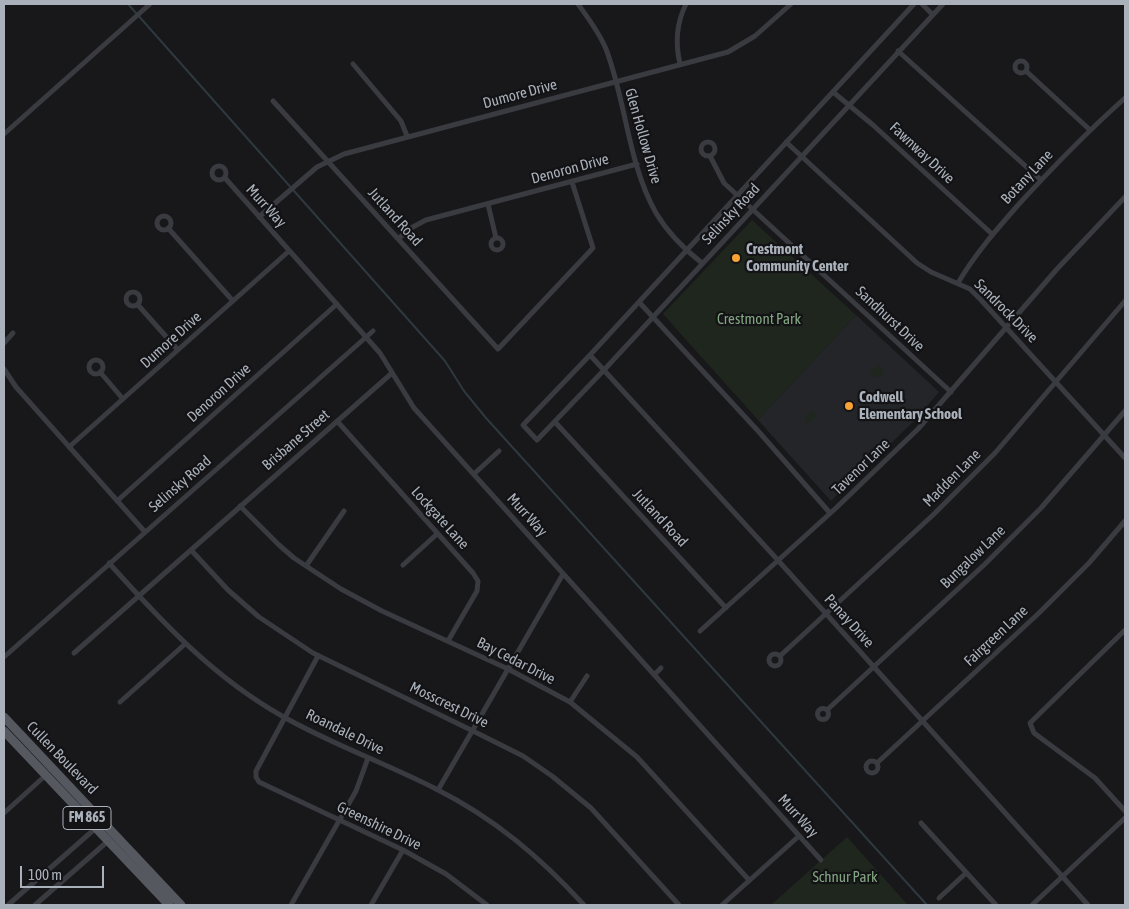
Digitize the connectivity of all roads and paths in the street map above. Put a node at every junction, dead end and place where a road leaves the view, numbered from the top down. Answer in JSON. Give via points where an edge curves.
{"nodes":[{"id":1,"x":150,"y":4,"type":"edge"},
{"id":2,"x":578,"y":4,"type":"edge"},
{"id":3,"x":686,"y":4,"type":"edge"},
{"id":4,"x":791,"y":4,"type":"edge"},
{"id":5,"x":914,"y":4,"type":"edge"},
{"id":6,"x":922,"y":4,"type":"edge"},
{"id":7,"x":943,"y":4,"type":"edge"},
{"id":8,"x":933,"y":15,"type":"junction"},
{"id":9,"x":898,"y":51,"type":"junction"},
{"id":10,"x":353,"y":64,"type":"dead end"},
{"id":11,"x":680,"y":64,"type":"junction"},
{"id":12,"x":1026,"y":71,"type":"dead end"},
{"id":13,"x":615,"y":82,"type":"junction"},
{"id":14,"x":832,"y":92,"type":"junction"},
{"id":15,"x":1125,"y":98,"type":"edge"},
{"id":16,"x":273,"y":101,"type":"dead end"},
{"id":17,"x":850,"y":106,"type":"junction"},
{"id":18,"x":1090,"y":130,"type":"junction"},
{"id":19,"x":4,"y":134,"type":"edge"},
{"id":20,"x":406,"y":136,"type":"junction"},
{"id":21,"x":786,"y":142,"type":"junction"},
{"id":22,"x":710,"y":156,"type":"dead end"},
{"id":23,"x":802,"y":156,"type":"junction"},
{"id":24,"x":327,"y":161,"type":"junction"},
{"id":25,"x":637,"y":164,"type":"junction"},
{"id":26,"x":225,"y":178,"type":"dead end"},
{"id":27,"x":1041,"y":180,"type":"junction"},
{"id":28,"x":572,"y":182,"type":"junction"},
{"id":29,"x":736,"y":195,"type":"junction"},
{"id":30,"x":1125,"y":197,"type":"edge"},
{"id":31,"x":488,"y":204,"type":"junction"},
{"id":32,"x":752,"y":209,"type":"junction"},
{"id":33,"x":259,"y":217,"type":"junction"},
{"id":34,"x":168,"y":228,"type":"dead end"},
{"id":35,"x":992,"y":234,"type":"junction"},
{"id":36,"x":496,"y":238,"type":"dead end"},
{"id":37,"x":398,"y":239,"type":"junction"},
{"id":38,"x":686,"y":250,"type":"junction"},
{"id":39,"x":289,"y":251,"type":"junction"},
{"id":40,"x":702,"y":264,"type":"junction"},
{"id":41,"x":958,"y":283,"type":"junction"},
{"id":42,"x":233,"y":300,"type":"junction"},
{"id":43,"x":1125,"y":301,"type":"edge"},
{"id":44,"x":639,"y":302,"type":"junction"},
{"id":45,"x":138,"y":304,"type":"dead end"},
{"id":46,"x":337,"y":304,"type":"junction"},
{"id":47,"x":653,"y":316,"type":"junction"},
{"id":48,"x":1006,"y":328,"type":"junction"},
{"id":49,"x":373,"y":330,"type":"dead end"},
{"id":50,"x":13,"y":333,"type":"dead end"},
{"id":51,"x":366,"y":337,"type":"junction"},
{"id":52,"x":4,"y":343,"type":"edge"},
{"id":53,"x":178,"y":350,"type":"junction"},
{"id":54,"x":590,"y":355,"type":"junction"},
{"id":55,"x":4,"y":370,"type":"edge"},
{"id":56,"x":604,"y":370,"type":"junction"},
{"id":57,"x":100,"y":372,"type":"dead end"},
{"id":58,"x":392,"y":373,"type":"junction"},
{"id":59,"x":1056,"y":381,"type":"junction"},
{"id":60,"x":951,"y":392,"type":"junction"},
{"id":61,"x":123,"y":398,"type":"junction"},
{"id":62,"x":1125,"y":411,"type":"edge"},
{"id":63,"x":337,"y":421,"type":"junction"},
{"id":64,"x":555,"y":422,"type":"junction"},
{"id":65,"x":1104,"y":435,"type":"junction"},
{"id":66,"x":68,"y":447,"type":"junction"},
{"id":67,"x":499,"y":451,"type":"dead end"},
{"id":68,"x":1125,"y":458,"type":"edge"},
{"id":69,"x":474,"y":474,"type":"junction"},
{"id":70,"x":117,"y":501,"type":"junction"},
{"id":71,"x":240,"y":506,"type":"junction"},
{"id":72,"x":344,"y":511,"type":"dead end"},
{"id":73,"x":830,"y":513,"type":"junction"},
{"id":74,"x":1125,"y":521,"type":"edge"},
{"id":75,"x":145,"y":532,"type":"junction"},
{"id":76,"x":437,"y":534,"type":"junction"},
{"id":77,"x":190,"y":550,"type":"junction"},
{"id":78,"x":778,"y":561,"type":"junction"},
{"id":79,"x":109,"y":563,"type":"junction"},
{"id":80,"x":306,"y":566,"type":"junction"},
{"id":81,"x":403,"y":566,"type":"dead end"},
{"id":82,"x":563,"y":574,"type":"junction"},
{"id":83,"x":139,"y":596,"type":"junction"},
{"id":84,"x":726,"y":608,"type":"junction"},
{"id":85,"x":826,"y":614,"type":"junction"},
{"id":86,"x":1125,"y":630,"type":"edge"},
{"id":87,"x":700,"y":631,"type":"dead end"},
{"id":88,"x":448,"y":641,"type":"junction"},
{"id":89,"x":185,"y":644,"type":"junction"},
{"id":90,"x":74,"y":653,"type":"dead end"},
{"id":91,"x":318,"y":656,"type":"junction"},
{"id":92,"x":780,"y":656,"type":"dead end"},
{"id":93,"x":4,"y":657,"type":"edge"},
{"id":94,"x":874,"y":667,"type":"junction"},
{"id":95,"x":661,"y":668,"type":"dead end"},
{"id":96,"x":508,"y":669,"type":"junction"},
{"id":97,"x":654,"y":674,"type":"junction"},
{"id":98,"x":587,"y":676,"type":"dead end"},
{"id":99,"x":120,"y":702,"type":"dead end"},
{"id":100,"x":570,"y":702,"type":"junction"},
{"id":101,"x":827,"y":710,"type":"dead end"},
{"id":102,"x":284,"y":717,"type":"junction"},
{"id":103,"x":4,"y":718,"type":"edge"},
{"id":104,"x":922,"y":721,"type":"junction"},
{"id":105,"x":8,"y":731,"type":"edge"},
{"id":106,"x":473,"y":731,"type":"junction"},
{"id":107,"x":368,"y":758,"type":"junction"},
{"id":108,"x":877,"y":763,"type":"dead end"},
{"id":109,"x":54,"y":769,"type":"junction"},
{"id":110,"x":46,"y":776,"type":"junction"},
{"id":111,"x":438,"y":790,"type":"junction"},
{"id":112,"x":1125,"y":810,"type":"edge"},
{"id":113,"x":4,"y":813,"type":"edge"},
{"id":114,"x":1125,"y":818,"type":"edge"},
{"id":115,"x":341,"y":820,"type":"junction"},
{"id":116,"x":921,"y":823,"type":"dead end"},
{"id":117,"x":96,"y":827,"type":"junction"},
{"id":118,"x":109,"y":828,"type":"junction"},
{"id":119,"x":799,"y":836,"type":"junction"},
{"id":120,"x":108,"y":841,"type":"junction"},
{"id":121,"x":403,"y":850,"type":"junction"},
{"id":122,"x":821,"y":860,"type":"dead end"},
{"id":123,"x":966,"y":873,"type":"junction"},
{"id":124,"x":1062,"y":877,"type":"junction"},
{"id":125,"x":750,"y":880,"type":"junction"},
{"id":126,"x":939,"y":898,"type":"dead end"},
{"id":127,"x":8,"y":905,"type":"edge"},
{"id":128,"x":35,"y":905,"type":"edge"},
{"id":129,"x":169,"y":905,"type":"edge"},
{"id":130,"x":181,"y":905,"type":"edge"},
{"id":131,"x":291,"y":905,"type":"edge"},
{"id":132,"x":371,"y":905,"type":"edge"},
{"id":133,"x":487,"y":905,"type":"edge"},
{"id":134,"x":584,"y":905,"type":"edge"},
{"id":135,"x":679,"y":905,"type":"edge"},
{"id":136,"x":722,"y":905,"type":"edge"},
{"id":137,"x":996,"y":905,"type":"edge"},
{"id":138,"x":1032,"y":905,"type":"edge"},
{"id":139,"x":1088,"y":905,"type":"edge"}],
"edges":[{"from":1,"to":19,"type":"street"},
{"from":2,"to":13,"type":"street","name":"Glen Hollow Drive","via":[[606,49]]},
{"from":3,"to":11,"type":"street","via":[[677,29],[676,47]]},
{"from":4,"to":11,"type":"street","name":"Dumore Drive","via":[[742,45],[728,52]]},
{"from":5,"to":14,"type":"street","name":"Selinsky Road"},
{"from":6,"to":8,"type":"street"},
{"from":7,"to":8,"type":"street","name":"Selinsky Road"},
{"from":8,"to":9,"type":"street","name":"Selinsky Road"},
{"from":9,"to":17,"type":"street","name":"Selinsky Road"},
{"from":9,"to":27,"type":"street"},
{"from":10,"to":20,"type":"street","via":[[401,121]]},
{"from":11,"to":13,"type":"street","name":"Dumore Drive"},
{"from":12,"to":18,"type":"street"},
{"from":13,"to":20,"type":"street","name":"Dumore Drive"},
{"from":13,"to":25,"type":"street","name":"Glen Hollow Drive"},
{"from":14,"to":17,"type":"street","name":"Fawnway Drive"},
{"from":14,"to":21,"type":"street","name":"Selinsky Road"},
{"from":15,"to":18,"type":"street","name":"Botany Lane"},
{"from":16,"to":24,"type":"street","name":"Jutland Road"},
{"from":17,"to":23,"type":"street","name":"Selinsky Road"},
{"from":17,"to":35,"type":"street","name":"Fawnway Drive"},
{"from":18,"to":27,"type":"street","name":"Botany Lane"},
{"from":20,"to":24,"type":"street","name":"Dumore Drive"},
{"from":21,"to":23,"type":"street","name":"Sandrock Drive"},
{"from":21,"to":29,"type":"street","name":"Selinsky Road"},
{"from":22,"to":29,"type":"street","name":"Sandhurst Drive","via":[[724,183]]},
{"from":23,"to":32,"type":"street","name":"Selinsky Road"},
{"from":23,"to":41,"type":"street","name":"Sandrock Drive","via":[[918,264]]},
{"from":24,"to":33,"type":"street","name":"Dumore Drive"},
{"from":24,"to":37,"type":"street","name":"Jutland Road"},
{"from":25,"to":28,"type":"street","name":"Denoron Drive"},
{"from":25,"to":38,"type":"street","name":"Glen Hollow Drive","via":[[656,214]]},
{"from":26,"to":33,"type":"street","name":"Murr Way"},
{"from":27,"to":35,"type":"street","name":"Botany Lane"},
{"from":28,"to":31,"type":"street","name":"Denoron Drive"},
{"from":28,"to":37,"type":"street","name":"Jutland Road","via":[[592,248],[498,349]]},
{"from":29,"to":32,"type":"street","name":"Sandhurst Drive"},
{"from":29,"to":38,"type":"street","name":"Selinsky Road"},
{"from":30,"to":48,"type":"street","name":"Tavenor Lane"},
{"from":31,"to":36,"type":"street"},
{"from":31,"to":37,"type":"street","name":"Denoron Drive","via":[[426,220]]},
{"from":32,"to":40,"type":"street","name":"Selinsky Road"},
{"from":32,"to":60,"type":"street","name":"Sandhurst Drive"},
{"from":33,"to":39,"type":"street","name":"Murr Way"},
{"from":34,"to":42,"type":"street"},
{"from":35,"to":41,"type":"street","name":"Botany Lane"},
{"from":38,"to":40,"type":"street","name":"Glen Hollow Drive"},
{"from":38,"to":44,"type":"street","name":"Selinsky Road"},
{"from":39,"to":42,"type":"street","name":"Dumore Drive"},
{"from":39,"to":46,"type":"street","name":"Murr Way"},
{"from":40,"to":47,"type":"street","name":"Selinsky Road"},
{"from":41,"to":48,"type":"street","name":"Sandrock Drive","via":[[970,289]]},
{"from":42,"to":53,"type":"street","name":"Dumore Drive"},
{"from":43,"to":59,"type":"street","name":"Madden Lane"},
{"from":44,"to":47,"type":"street"},
{"from":44,"to":54,"type":"street","name":"Selinsky Road"},
{"from":45,"to":53,"type":"street"},
{"from":46,"to":51,"type":"street","name":"Murr Way"},
{"from":46,"to":70,"type":"street","name":"Denoron Drive"},
{"from":47,"to":56,"type":"street","name":"Selinsky Road"},
{"from":47,"to":73,"type":"street"},
{"from":48,"to":59,"type":"street","name":"Sandrock Drive"},
{"from":48,"to":60,"type":"street","name":"Tavenor Lane"},
{"from":49,"to":51,"type":"street","name":"Selinsky Road"},
{"from":50,"to":52,"type":"street"},
{"from":51,"to":58,"type":"street","name":"Murr Way"},
{"from":51,"to":75,"type":"street","name":"Selinsky Road"},
{"from":53,"to":61,"type":"street","name":"Dumore Drive"},
{"from":54,"to":56,"type":"street","name":"Panay Drive"},
{"from":54,"to":64,"type":"street","name":"Selinsky Road","via":[[523,425],[537,440]]},
{"from":55,"to":66,"type":"street"},
{"from":56,"to":64,"type":"street","name":"Selinsky Road"},
{"from":56,"to":78,"type":"street","name":"Panay Drive"},
{"from":57,"to":61,"type":"street"},
{"from":58,"to":63,"type":"street","name":"Brisbane Street"},
{"from":58,"to":69,"type":"street","name":"Murr Way","via":[[414,408]]},
{"from":59,"to":65,"type":"street","name":"Sandrock Drive"},
{"from":59,"to":85,"type":"street","name":"Madden Lane","via":[[995,453]]},
{"from":60,"to":73,"type":"street","name":"Tavenor Lane","via":[[906,441]]},
{"from":61,"to":66,"type":"street","name":"Dumore Drive"},
{"from":62,"to":65,"type":"street","name":"Bungalow Lane"},
{"from":63,"to":71,"type":"street","name":"Brisbane Street"},
{"from":63,"to":76,"type":"street","name":"Lockgate Lane"},
{"from":64,"to":84,"type":"street","name":"Jutland Road"},
{"from":65,"to":68,"type":"street","name":"Sandrock Drive"},
{"from":65,"to":94,"type":"street","name":"Bungalow Lane","via":[[1041,508]]},
{"from":66,"to":70,"type":"street"},
{"from":67,"to":69,"type":"street"},
{"from":69,"to":82,"type":"street","name":"Murr Way"},
{"from":70,"to":75,"type":"street"},
{"from":71,"to":77,"type":"street","name":"Brisbane Street"},
{"from":71,"to":80,"type":"street","name":"Bay Cedar Drive","via":[[279,545]]},
{"from":72,"to":80,"type":"street"},
{"from":73,"to":78,"type":"street","name":"Tavenor Lane"},
{"from":74,"to":104,"type":"street","name":"Fairgreen Lane","via":[[1039,613]]},
{"from":75,"to":79,"type":"street","name":"Selinsky Road"},
{"from":76,"to":81,"type":"street"},
{"from":76,"to":88,"type":"street","name":"Lockgate Lane","via":[[474,573],[478,582],[477,590]]},
{"from":77,"to":83,"type":"street","name":"Brisbane Street"},
{"from":77,"to":91,"type":"street","name":"Mosscrest Drive","via":[[259,617]]},
{"from":78,"to":84,"type":"street","name":"Tavenor Lane"},
{"from":78,"to":85,"type":"street","name":"Panay Drive"},
{"from":79,"to":83,"type":"street","name":"Roandale Drive"},
{"from":79,"to":93,"type":"street","name":"Selinsky Road"},
{"from":80,"to":88,"type":"street","name":"Bay Cedar Drive","via":[[382,611]]},
{"from":82,"to":96,"type":"street"},
{"from":82,"to":97,"type":"street","name":"Murr Way"},
{"from":83,"to":89,"type":"street","name":"Roandale Drive"},
{"from":83,"to":90,"type":"street","name":"Brisbane Street"},
{"from":84,"to":87,"type":"street","name":"Tavenor Lane"},
{"from":85,"to":92,"type":"street","name":"Madden Lane"},
{"from":85,"to":94,"type":"street","name":"Panay Drive"},
{"from":86,"to":112,"type":"street","via":[[1030,723],[1034,733],[1095,778]]},
{"from":88,"to":96,"type":"street","name":"Bay Cedar Drive"},
{"from":89,"to":99,"type":"street"},
{"from":89,"to":102,"type":"street","name":"Roandale Drive","via":[[239,688]]},
{"from":91,"to":102,"type":"street"},
{"from":91,"to":106,"type":"street","name":"Mosscrest Drive"},
{"from":94,"to":101,"type":"street","name":"Bungalow Lane"},
{"from":94,"to":104,"type":"street","name":"Panay Drive"},
{"from":95,"to":97,"type":"street"},
{"from":96,"to":100,"type":"street","name":"Bay Cedar Drive"},
{"from":96,"to":106,"type":"street"},
{"from":97,"to":119,"type":"street","name":"Murr Way"},
{"from":98,"to":100,"type":"street"},
{"from":100,"to":125,"type":"street","name":"Bay Cedar Drive","via":[[637,757]]},
{"from":102,"to":107,"type":"street","name":"Roandale Drive"},
{"from":102,"to":115,"type":"street","name":"Greenshire Drive","via":[[256,771],[256,777],[259,782]]},
{"from":103,"to":105,"type":"main road","name":"Cullen Boulevard","number":"FM 865"},
{"from":104,"to":108,"type":"street","name":"Fairgreen Lane"},
{"from":104,"to":124,"type":"street","name":"Panay Drive"},
{"from":105,"to":109,"type":"main road","name":"Cullen Boulevard","number":"FM 865"},
{"from":105,"to":110,"type":"main road","name":"Cullen Boulevard","number":"FM 865"},
{"from":106,"to":111,"type":"street"},
{"from":106,"to":135,"type":"street","name":"Mosscrest Drive","via":[[522,756],[591,808]]},
{"from":107,"to":111,"type":"street","name":"Roandale Drive"},
{"from":107,"to":115,"type":"street"},
{"from":109,"to":110,"type":"street"},
{"from":109,"to":118,"type":"main road","name":"Cullen Boulevard","number":"FM 865"},
{"from":110,"to":113,"type":"street"},
{"from":110,"to":117,"type":"main road","name":"Cullen Boulevard","number":"FM 865"},
{"from":111,"to":134,"type":"street","name":"Roandale Drive","via":[[522,844]]},
{"from":114,"to":124,"type":"street"},
{"from":115,"to":121,"type":"street","name":"Greenshire Drive"},
{"from":115,"to":131,"type":"street"},
{"from":116,"to":123,"type":"street"},
{"from":117,"to":118,"type":"street"},
{"from":117,"to":120,"type":"main road","name":"Cullen Boulevard","number":"FM 865"},
{"from":117,"to":127,"type":"street"},
{"from":118,"to":120,"type":"street"},
{"from":118,"to":130,"type":"main road","name":"Cullen Boulevard","number":"FM 865"},
{"from":119,"to":122,"type":"street","name":"Murr Way"},
{"from":119,"to":125,"type":"street"},
{"from":120,"to":128,"type":"street"},
{"from":120,"to":129,"type":"main road","name":"Cullen Boulevard","number":"FM 865"},
{"from":121,"to":132,"type":"street"},
{"from":121,"to":133,"type":"street","name":"Greenshire Drive","via":[[446,874]]},
{"from":123,"to":126,"type":"street"},
{"from":123,"to":137,"type":"street"},
{"from":124,"to":138,"type":"street"},
{"from":124,"to":139,"type":"street","name":"Panay Drive"},
{"from":125,"to":136,"type":"street"}]}
